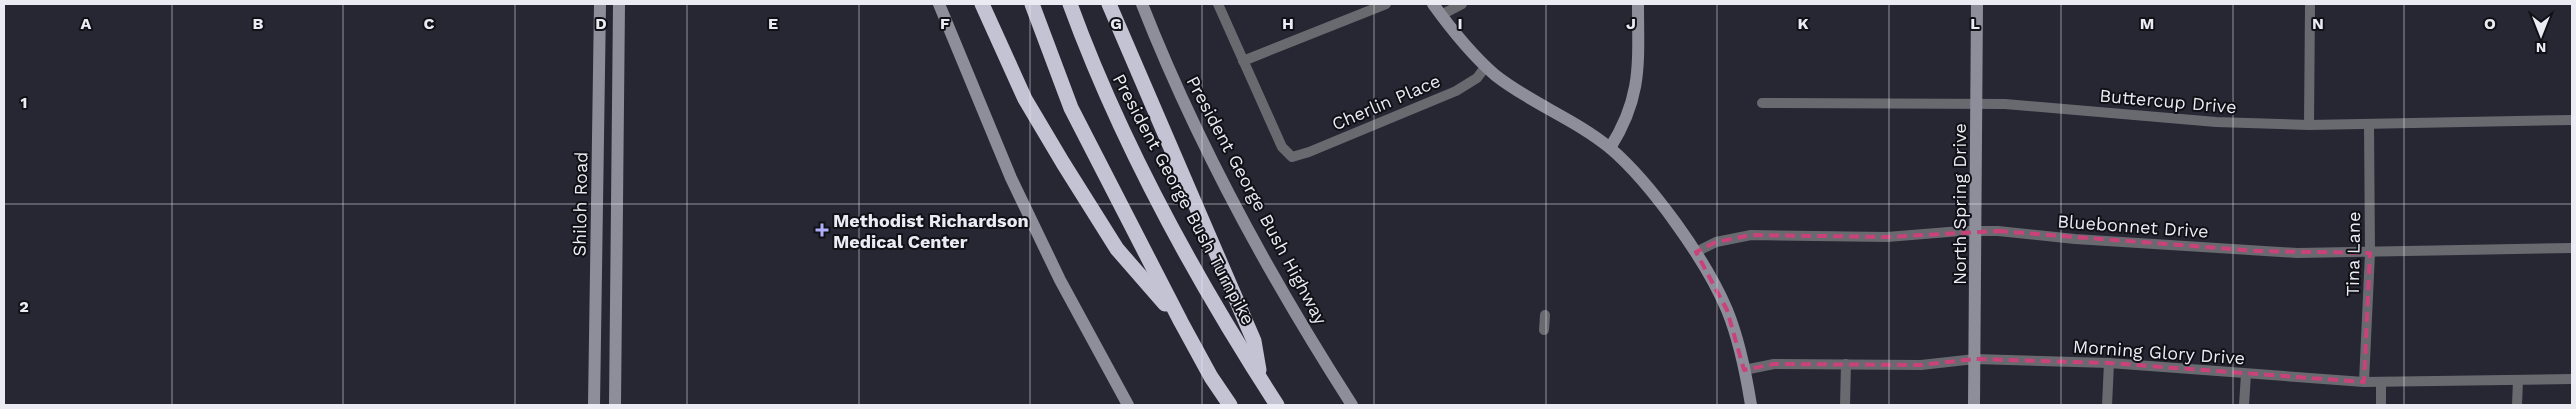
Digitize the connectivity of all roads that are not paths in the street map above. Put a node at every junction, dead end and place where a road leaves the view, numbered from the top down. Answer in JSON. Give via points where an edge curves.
{"nodes":[{"id":1,"x":600,"y":4,"type":"edge"},
{"id":2,"x":619,"y":4,"type":"edge"},
{"id":3,"x":939,"y":4,"type":"edge"},
{"id":4,"x":982,"y":4,"type":"edge"},
{"id":5,"x":1032,"y":4,"type":"edge"},
{"id":6,"x":1070,"y":4,"type":"edge"},
{"id":7,"x":1109,"y":4,"type":"edge"},
{"id":8,"x":1142,"y":4,"type":"edge"},
{"id":9,"x":1218,"y":4,"type":"edge"},
{"id":10,"x":1386,"y":4,"type":"edge"},
{"id":11,"x":1433,"y":4,"type":"edge"},
{"id":12,"x":1462,"y":4,"type":"edge"},
{"id":13,"x":1638,"y":4,"type":"edge"},
{"id":14,"x":1977,"y":4,"type":"edge"},
{"id":15,"x":2310,"y":4,"type":"edge"},
{"id":16,"x":1441,"y":15,"type":"junction"},
{"id":17,"x":1243,"y":61,"type":"junction"},
{"id":18,"x":1486,"y":66,"type":"junction"},
{"id":19,"x":1762,"y":103,"type":"dead end"},
{"id":20,"x":1977,"y":103,"type":"junction"},
{"id":21,"x":599,"y":120,"type":"junction"},
{"id":22,"x":2572,"y":120,"type":"edge"},
{"id":23,"x":2309,"y":125,"type":"junction"},
{"id":24,"x":618,"y":126,"type":"junction"},
{"id":25,"x":2369,"y":126,"type":"junction"},
{"id":26,"x":1610,"y":148,"type":"junction"},
{"id":27,"x":1976,"y":232,"type":"junction"},
{"id":28,"x":2572,"y":248,"type":"edge"},
{"id":29,"x":1696,"y":252,"type":"junction"},
{"id":30,"x":2370,"y":253,"type":"junction"},
{"id":31,"x":1545,"y":315,"type":"dead end"},
{"id":32,"x":1182,"y":322,"type":"junction"},
{"id":33,"x":1544,"y":330,"type":"dead end"},
{"id":34,"x":1975,"y":359,"type":"junction"},
{"id":35,"x":595,"y":362,"type":"junction"},
{"id":36,"x":615,"y":362,"type":"junction"},
{"id":37,"x":2109,"y":363,"type":"junction"},
{"id":38,"x":1846,"y":364,"type":"junction"},
{"id":39,"x":1744,"y":370,"type":"junction"},
{"id":40,"x":2246,"y":374,"type":"junction"},
{"id":41,"x":1260,"y":378,"type":"junction"},
{"id":42,"x":2572,"y":379,"type":"edge"},
{"id":43,"x":2518,"y":380,"type":"junction"},
{"id":44,"x":2364,"y":382,"type":"junction"},
{"id":45,"x":2382,"y":382,"type":"junction"},
{"id":46,"x":594,"y":405,"type":"edge"},
{"id":47,"x":615,"y":405,"type":"edge"},
{"id":48,"x":1128,"y":405,"type":"edge"},
{"id":49,"x":1230,"y":405,"type":"edge"},
{"id":50,"x":1278,"y":405,"type":"edge"},
{"id":51,"x":1352,"y":405,"type":"edge"},
{"id":52,"x":1751,"y":405,"type":"edge"},
{"id":53,"x":1844,"y":405,"type":"edge"},
{"id":54,"x":1974,"y":405,"type":"edge"},
{"id":55,"x":2107,"y":405,"type":"edge"},
{"id":56,"x":2244,"y":405,"type":"edge"},
{"id":57,"x":2381,"y":405,"type":"edge"},
{"id":58,"x":2517,"y":405,"type":"edge"}],
"edges":[{"from":1,"to":21,"type":"main road","name":"Shiloh Road"},
{"from":2,"to":24,"type":"main road","name":"Shiloh Road"},
{"from":3,"to":48,"type":"main road","via":[[1011,178],[1060,280]]},
{"from":4,"to":32,"type":"highway","via":[[1025,99],[1117,249]]},
{"from":5,"to":32,"type":"highway","via":[[1071,108]]},
{"from":6,"to":41,"type":"highway","name":"President George Bush Turnpike","via":[[1098,74],[1147,177],[1203,283]]},
{"from":7,"to":41,"type":"highway","via":[[1254,341]]},
{"from":8,"to":51,"type":"main road","name":"President George Bush Highway","via":[[1190,117],[1312,343]]},
{"from":9,"to":17,"type":"street"},
{"from":10,"to":17,"type":"street"},
{"from":11,"to":16,"type":"main road"},
{"from":12,"to":16,"type":"street"},
{"from":13,"to":26,"type":"main road","via":[[1635,91],[1624,127]]},
{"from":14,"to":20,"type":"main road","name":"North Spring Drive"},
{"from":15,"to":23,"type":"street"},
{"from":16,"to":18,"type":"main road"},
{"from":17,"to":18,"type":"street","name":"Cherlin Place","via":[[1282,148],[1292,157],[1443,97],[1477,78]]},
{"from":18,"to":26,"type":"main road"},
{"from":19,"to":20,"type":"street","name":"Buttercup Drive"},
{"from":20,"to":23,"type":"street","name":"Buttercup Drive","via":[[2216,122]]},
{"from":20,"to":27,"type":"main road","name":"North Spring Drive"},
{"from":21,"to":24,"type":"main road"},
{"from":21,"to":35,"type":"main road","name":"Shiloh Road"},
{"from":22,"to":25,"type":"street","name":"Buttercup Drive"},
{"from":23,"to":25,"type":"street","name":"Buttercup Drive"},
{"from":24,"to":36,"type":"main road","name":"Shiloh Road"},
{"from":25,"to":30,"type":"street","name":"Tina Lane"},
{"from":26,"to":29,"type":"main road","via":[[1656,198]]},
{"from":27,"to":29,"type":"street","name":"Bluebonnet Drive","via":[[1887,237],[1751,235],[1716,242]]},
{"from":27,"to":30,"type":"street","name":"Bluebonnet Drive","via":[[2257,251]]},
{"from":27,"to":34,"type":"main road","name":"North Spring Drive"},
{"from":28,"to":30,"type":"street","name":"Bluebonnet Drive"},
{"from":29,"to":39,"type":"main road","via":[[1727,310]]},
{"from":30,"to":44,"type":"street","name":"Tina Lane"},
{"from":31,"to":33,"type":"street"},
{"from":32,"to":49,"type":"highway"},
{"from":34,"to":37,"type":"street","name":"Morning Glory Drive"},
{"from":34,"to":38,"type":"street","name":"Morning Glory Drive","via":[[1921,365]]},
{"from":34,"to":54,"type":"main road","name":"North Spring Drive"},
{"from":35,"to":36,"type":"main road"},
{"from":35,"to":46,"type":"main road","name":"Shiloh Road"},
{"from":36,"to":47,"type":"main road","name":"Shiloh Road"},
{"from":37,"to":40,"type":"street","name":"Morning Glory Drive"},
{"from":37,"to":55,"type":"street"},
{"from":38,"to":39,"type":"street","name":"Morning Glory Drive","via":[[1774,364]]},
{"from":38,"to":53,"type":"street"},
{"from":39,"to":52,"type":"main road"},
{"from":40,"to":44,"type":"street","name":"Morning Glory Drive"},
{"from":40,"to":56,"type":"street"},
{"from":41,"to":50,"type":"highway","name":"President George Bush Turnpike"},
{"from":42,"to":43,"type":"street","name":"Morning Glory Drive"},
{"from":43,"to":45,"type":"street","name":"Morning Glory Drive"},
{"from":43,"to":58,"type":"street"},
{"from":44,"to":45,"type":"street","name":"Morning Glory Drive"},
{"from":45,"to":57,"type":"street"}]}
